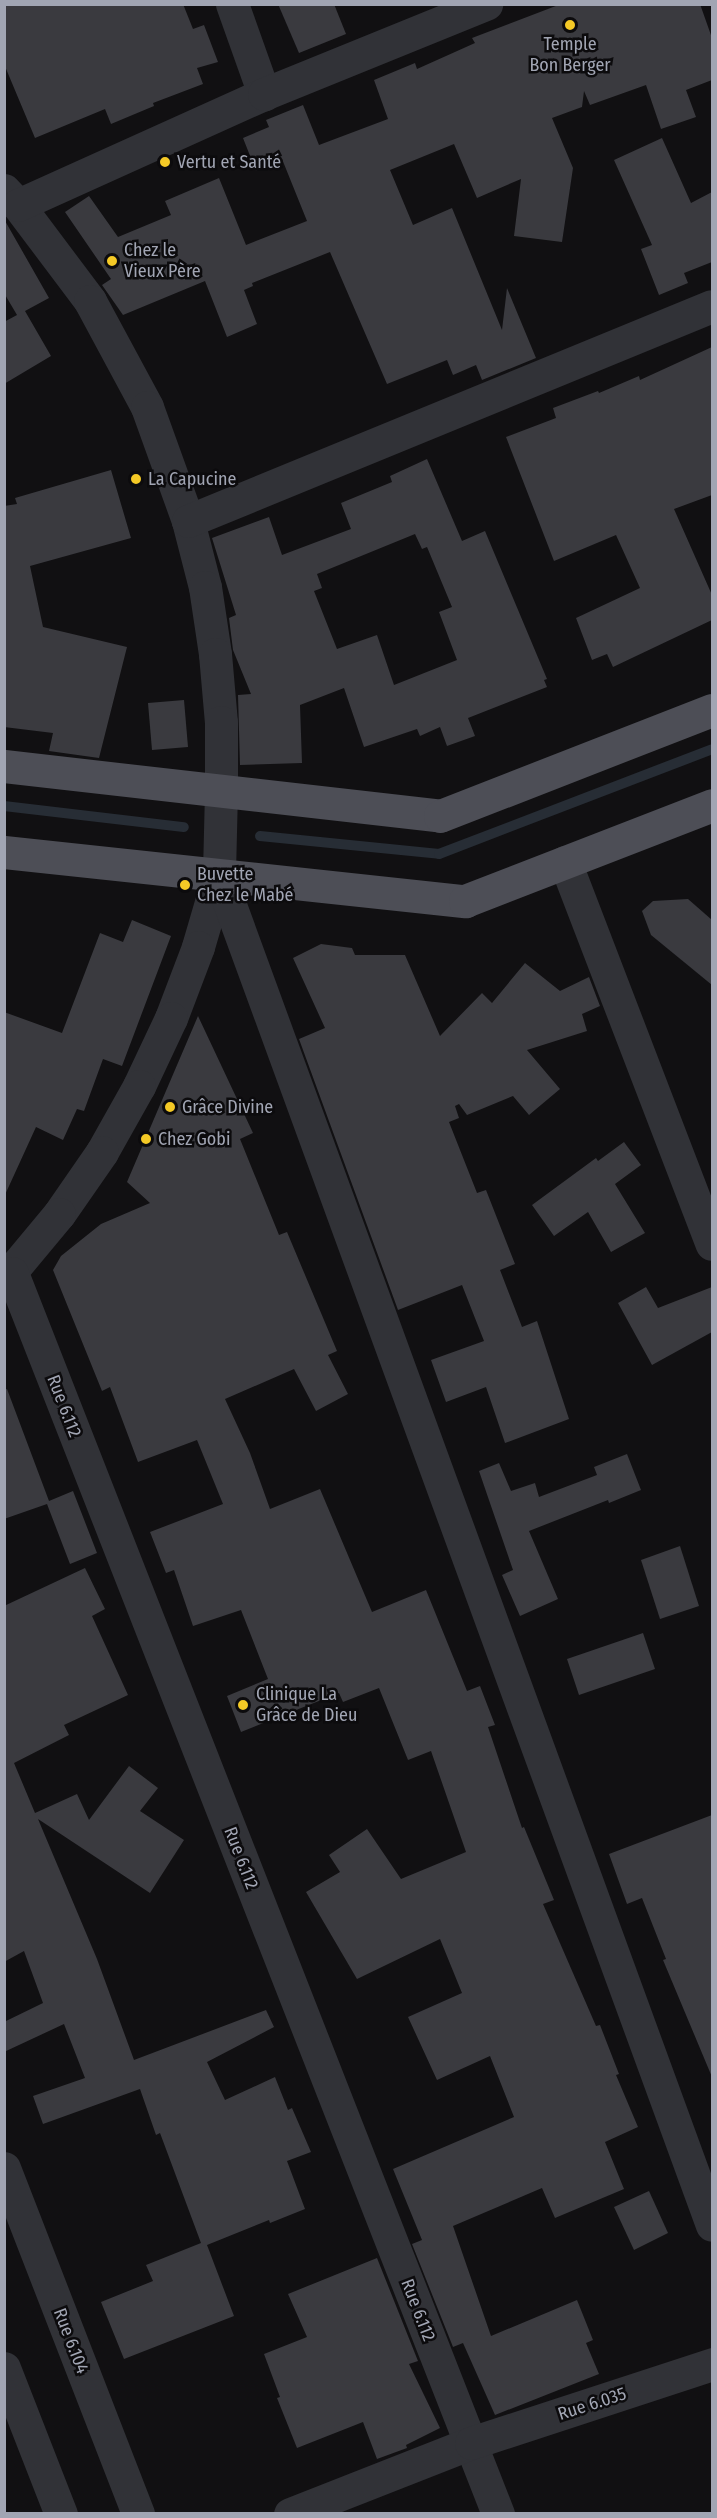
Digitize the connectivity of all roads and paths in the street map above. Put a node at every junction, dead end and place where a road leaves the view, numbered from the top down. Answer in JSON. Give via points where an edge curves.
{"nodes":[{"id":1,"x":232,"y":4,"type":"edge"},
{"id":2,"x":486,"y":4,"type":"edge"},
{"id":3,"x":264,"y":94,"type":"junction"},
{"id":4,"x":11,"y":197,"type":"edge"},
{"id":5,"x":712,"y":306,"type":"edge"},
{"id":6,"x":188,"y":521,"type":"junction"},
{"id":7,"x":712,"y":710,"type":"edge"},
{"id":8,"x":4,"y":766,"type":"edge"},
{"id":9,"x":221,"y":791,"type":"junction"},
{"id":10,"x":712,"y":805,"type":"edge"},
{"id":11,"x":4,"y":852,"type":"edge"},
{"id":12,"x":565,"y":862,"type":"junction"},
{"id":13,"x":219,"y":875,"type":"junction"},
{"id":14,"x":712,"y":1244,"type":"edge"},
{"id":15,"x":8,"y":1276,"type":"edge"},
{"id":16,"x":4,"y":2168,"type":"edge"},
{"id":17,"x":712,"y":2225,"type":"edge"},
{"id":18,"x":712,"y":2364,"type":"edge"},
{"id":19,"x":4,"y":2368,"type":"edge"},
{"id":20,"x":471,"y":2443,"type":"junction"},
{"id":21,"x":61,"y":2514,"type":"edge"},
{"id":22,"x":138,"y":2514,"type":"edge"},
{"id":23,"x":290,"y":2514,"type":"edge"},
{"id":24,"x":498,"y":2514,"type":"edge"}],
"edges":[{"from":1,"to":3,"type":"street"},
{"from":2,"to":3,"type":"street"},
{"from":3,"to":4,"type":"street"},
{"from":4,"to":6,"type":"street","via":[[90,301],[142,398]]},
{"from":5,"to":6,"type":"street"},
{"from":6,"to":9,"type":"street","via":[[205,587],[215,654],[221,722]]},
{"from":7,"to":9,"type":"main road","via":[[440,816]]},
{"from":8,"to":9,"type":"main road"},
{"from":9,"to":13,"type":"street"},
{"from":10,"to":12,"type":"main road"},
{"from":11,"to":13,"type":"main road"},
{"from":12,"to":13,"type":"main road","via":[[465,901]]},
{"from":12,"to":14,"type":"street"},
{"from":13,"to":15,"type":"street","via":[[183,987],[139,1086],[96,1161]]},
{"from":13,"to":17,"type":"street"},
{"from":15,"to":20,"type":"street","name":"Rue 6.112"},
{"from":16,"to":22,"type":"street","name":"Rue 6.104"},
{"from":18,"to":20,"type":"street","name":"Rue 6.035"},
{"from":19,"to":21,"type":"street"},
{"from":20,"to":23,"type":"street","name":"Rue 6.035"},
{"from":20,"to":24,"type":"street","name":"Rue 6.112"}]}
